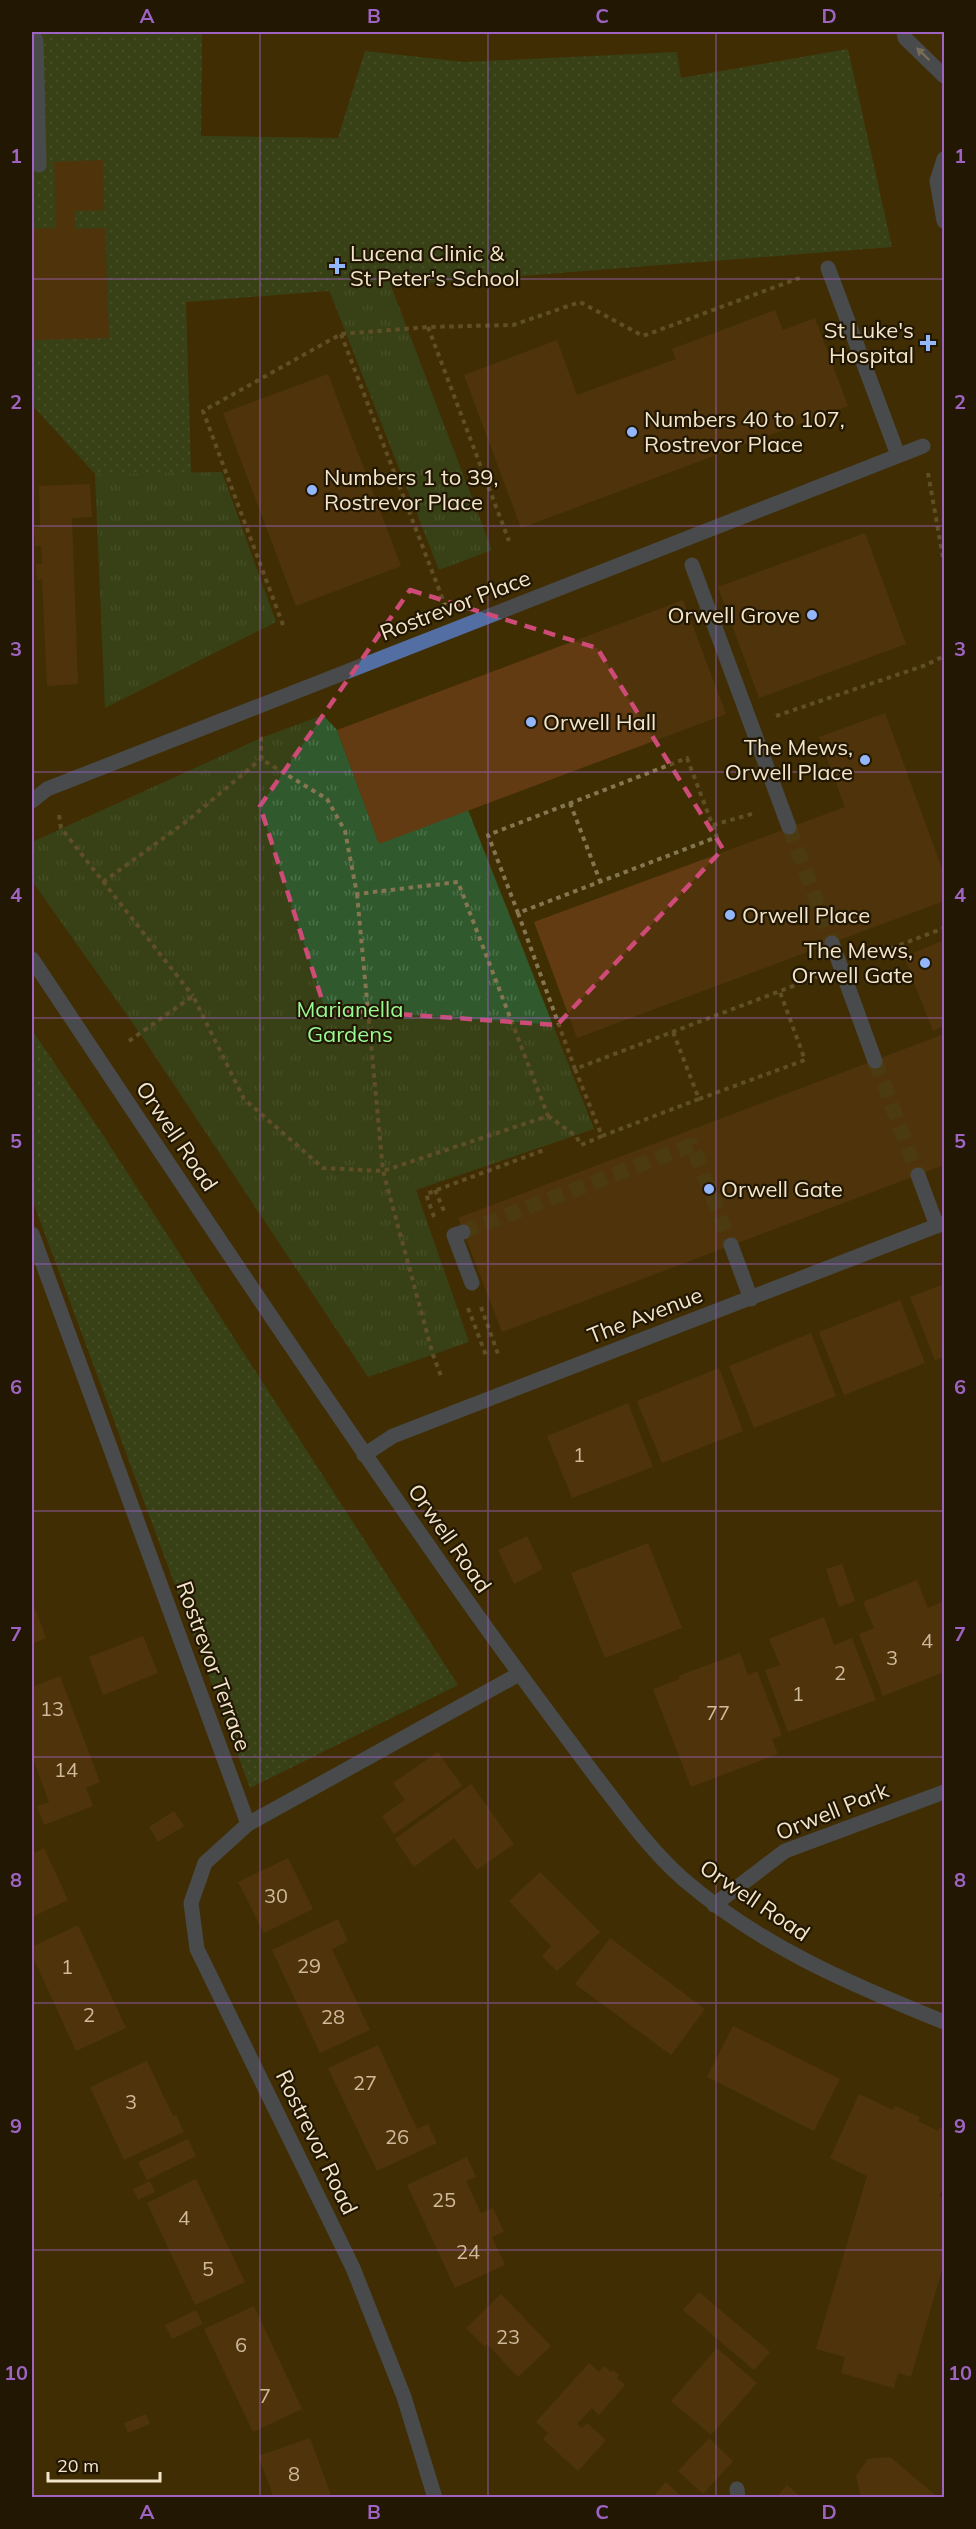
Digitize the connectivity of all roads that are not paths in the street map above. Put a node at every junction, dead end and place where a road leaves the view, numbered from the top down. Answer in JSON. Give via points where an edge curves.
{"nodes":[{"id":1,"x":32,"y":32,"type":"edge"},
{"id":2,"x":903,"y":32,"type":"edge"},
{"id":3,"x":945,"y":76,"type":"edge"},
{"id":4,"x":945,"y":159,"type":"edge"},
{"id":5,"x":39,"y":165,"type":"dead end"},
{"id":6,"x":945,"y":221,"type":"edge"},
{"id":7,"x":828,"y":268,"type":"road end"},
{"id":8,"x":923,"y":446,"type":"road end"},
{"id":9,"x":898,"y":455,"type":"junction"},
{"id":10,"x":692,"y":565,"type":"dead end"},
{"id":11,"x":32,"y":801,"type":"edge"},
{"id":12,"x":789,"y":827,"type":"tunnel mouth"},
{"id":13,"x":832,"y":943,"type":"tunnel mouth"},
{"id":14,"x":32,"y":959,"type":"edge"},
{"id":15,"x":875,"y":1060,"type":"tunnel mouth"},
{"id":16,"x":918,"y":1175,"type":"tunnel mouth"},
{"id":17,"x":941,"y":1225,"type":"edge"},
{"id":18,"x":463,"y":1232,"type":"dead end"},
{"id":19,"x":32,"y":1234,"type":"edge"},
{"id":20,"x":731,"y":1245,"type":"tunnel mouth"},
{"id":21,"x":472,"y":1283,"type":"dead end"},
{"id":22,"x":751,"y":1299,"type":"junction"},
{"id":23,"x":364,"y":1455,"type":"junction"},
{"id":24,"x":519,"y":1674,"type":"junction"},
{"id":25,"x":945,"y":1792,"type":"edge"},
{"id":26,"x":248,"y":1824,"type":"junction"},
{"id":27,"x":714,"y":1905,"type":"junction"},
{"id":28,"x":945,"y":2022,"type":"edge"},
{"id":29,"x":435,"y":2498,"type":"edge"}],
"edges":[{"from":1,"to":5,"type":"street","via":[[36,41]]},
{"from":3,"to":2,"type":"street","one_way":true},
{"from":4,"to":6,"type":"street","via":[[937,182]]},
{"from":7,"to":9,"type":"street"},
{"from":8,"to":9,"type":"street","name":"Rostrevor Place"},
{"from":9,"to":11,"type":"street","name":"Rostrevor Place","via":[[47,789]]},
{"from":10,"to":12,"type":"street"},
{"from":13,"to":15,"type":"street"},
{"from":14,"to":23,"type":"street","name":"Orwell Road"},
{"from":16,"to":17,"type":"street"},
{"from":17,"to":22,"type":"street","name":"The Avenue"},
{"from":18,"to":21,"type":"street","via":[[454,1235]]},
{"from":19,"to":26,"type":"street","name":"Rostrevor Terrace"},
{"from":20,"to":22,"type":"street"},
{"from":22,"to":23,"type":"street","name":"The Avenue","via":[[393,1436]]},
{"from":23,"to":24,"type":"street","name":"Orwell Road"},
{"from":24,"to":26,"type":"street"},
{"from":24,"to":27,"type":"street","name":"Orwell Road","via":[[648,1844]]},
{"from":25,"to":27,"type":"street","name":"Orwell Park","via":[[785,1851]]},
{"from":26,"to":29,"type":"street","name":"Rostrevor Road","via":[[205,1863],[191,1903],[197,1949],[353,2268],[404,2397]]},
{"from":27,"to":28,"type":"street","name":"Orwell Road","via":[[784,1951]]}]}
